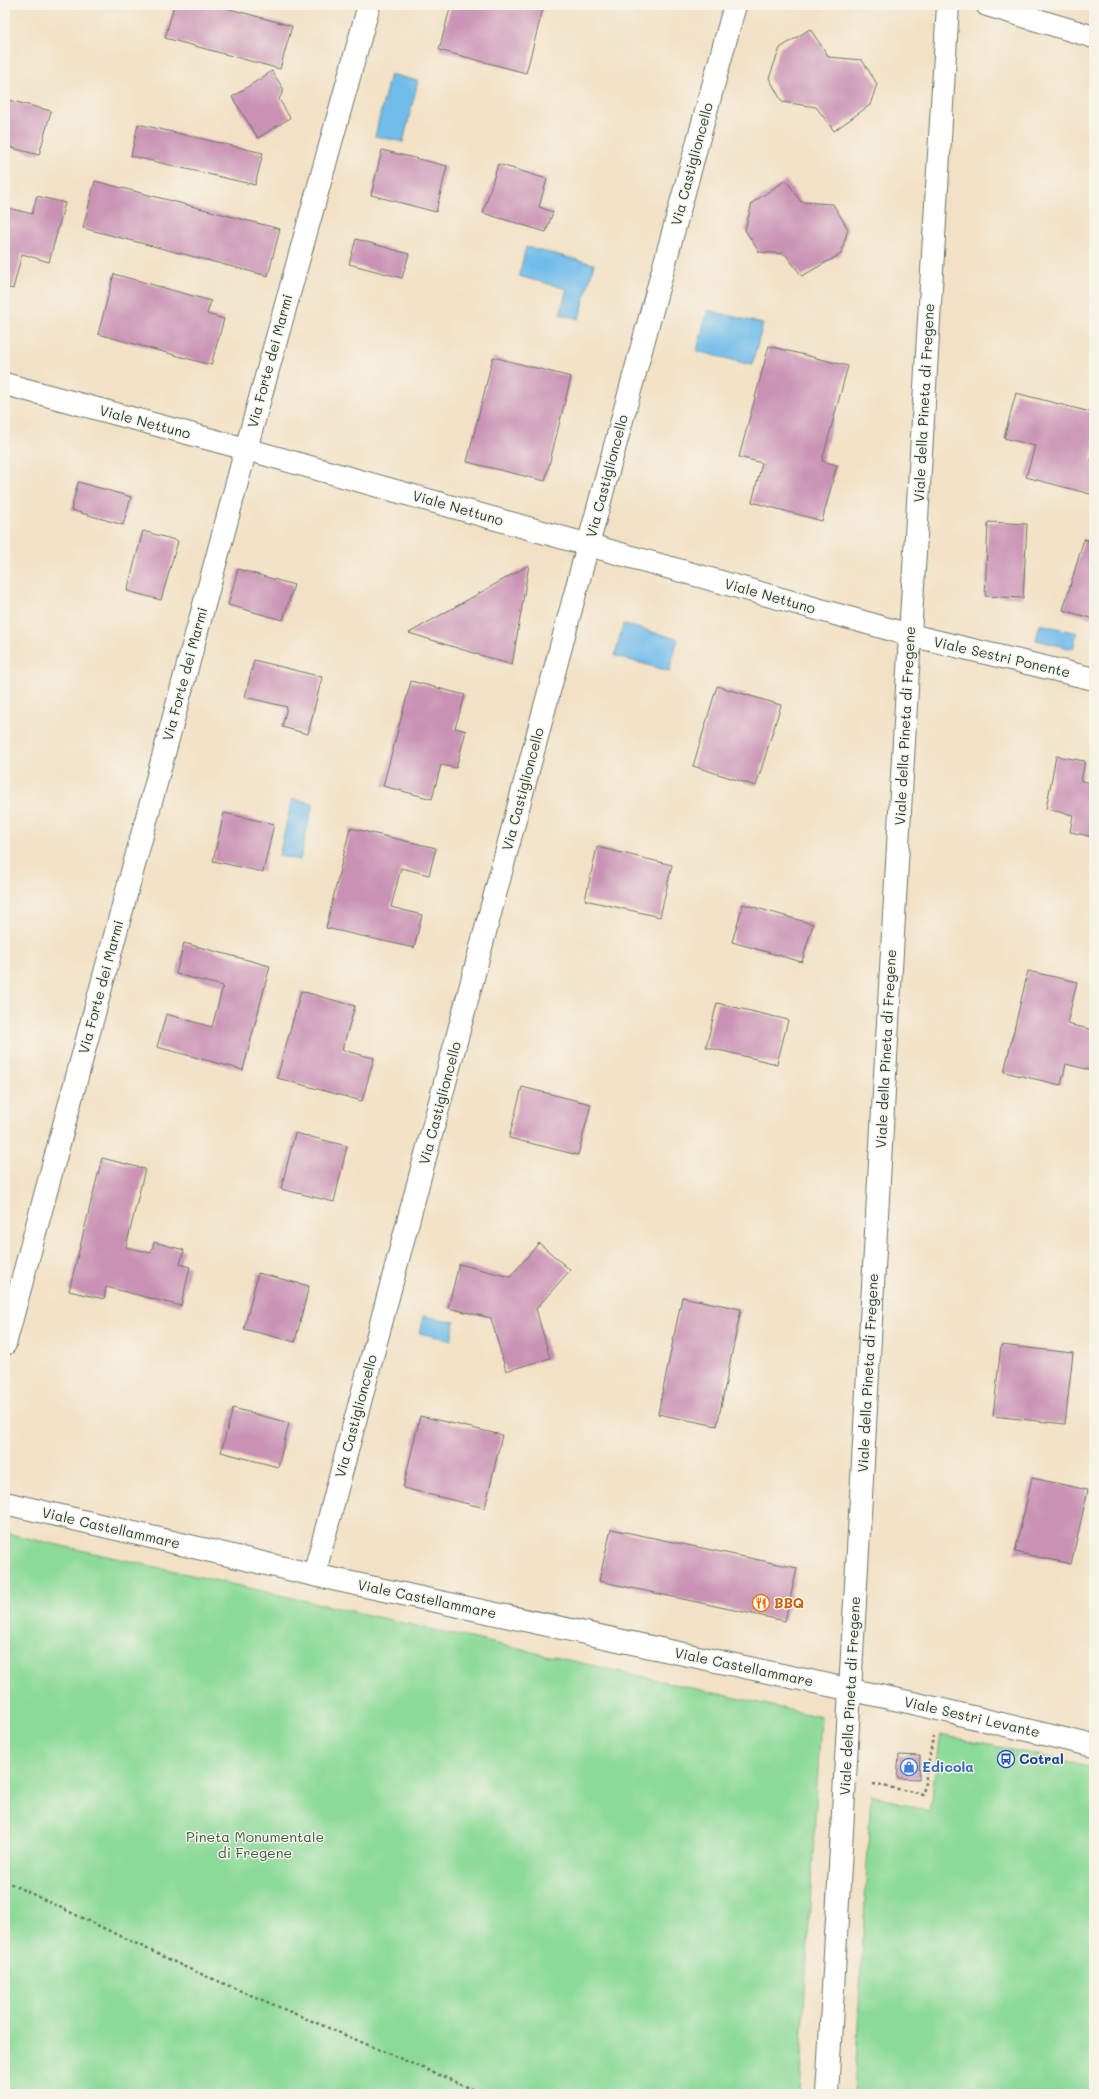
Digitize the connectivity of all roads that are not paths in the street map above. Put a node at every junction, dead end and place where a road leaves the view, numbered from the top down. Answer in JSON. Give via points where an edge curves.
{"nodes":[{"id":1,"x":369,"y":5,"type":"edge"},
{"id":2,"x":735,"y":5,"type":"edge"},
{"id":3,"x":948,"y":5,"type":"edge"},
{"id":4,"x":987,"y":5,"type":"edge"},
{"id":5,"x":1094,"y":37,"type":"edge"},
{"id":6,"x":5,"y":384,"type":"edge"},
{"id":7,"x":246,"y":449,"type":"junction"},
{"id":8,"x":588,"y":545,"type":"junction"},
{"id":9,"x":910,"y":635,"type":"junction"},
{"id":10,"x":1094,"y":679,"type":"edge"},
{"id":11,"x":5,"y":1344,"type":"edge"},
{"id":12,"x":5,"y":1503,"type":"edge"},
{"id":13,"x":314,"y":1574,"type":"junction"},
{"id":14,"x":850,"y":1689,"type":"junction"},
{"id":15,"x":1094,"y":1746,"type":"edge"},
{"id":16,"x":827,"y":2094,"type":"edge"}],
"edges":[{"from":1,"to":7,"type":"street","name":"Via Forte dei Marmi"},
{"from":2,"to":8,"type":"street","name":"Via Castiglioncello"},
{"from":3,"to":9,"type":"street","name":"Viale della Pineta di Fregene"},
{"from":4,"to":5,"type":"street"},
{"from":6,"to":7,"type":"street","name":"Viale Nettuno"},
{"from":7,"to":8,"type":"street","name":"Viale Nettuno"},
{"from":7,"to":11,"type":"street","name":"Via Forte dei Marmi"},
{"from":8,"to":9,"type":"street","name":"Viale Nettuno"},
{"from":8,"to":13,"type":"street","name":"Via Castiglioncello"},
{"from":9,"to":10,"type":"street","name":"Viale Sestri Ponente"},
{"from":9,"to":14,"type":"street","name":"Viale della Pineta di Fregene"},
{"from":12,"to":13,"type":"street","name":"Viale Castellammare"},
{"from":13,"to":14,"type":"street","name":"Viale Castellammare"},
{"from":14,"to":15,"type":"street","name":"Viale Sestri Levante"},
{"from":14,"to":16,"type":"street","name":"Viale della Pineta di Fregene"}]}
